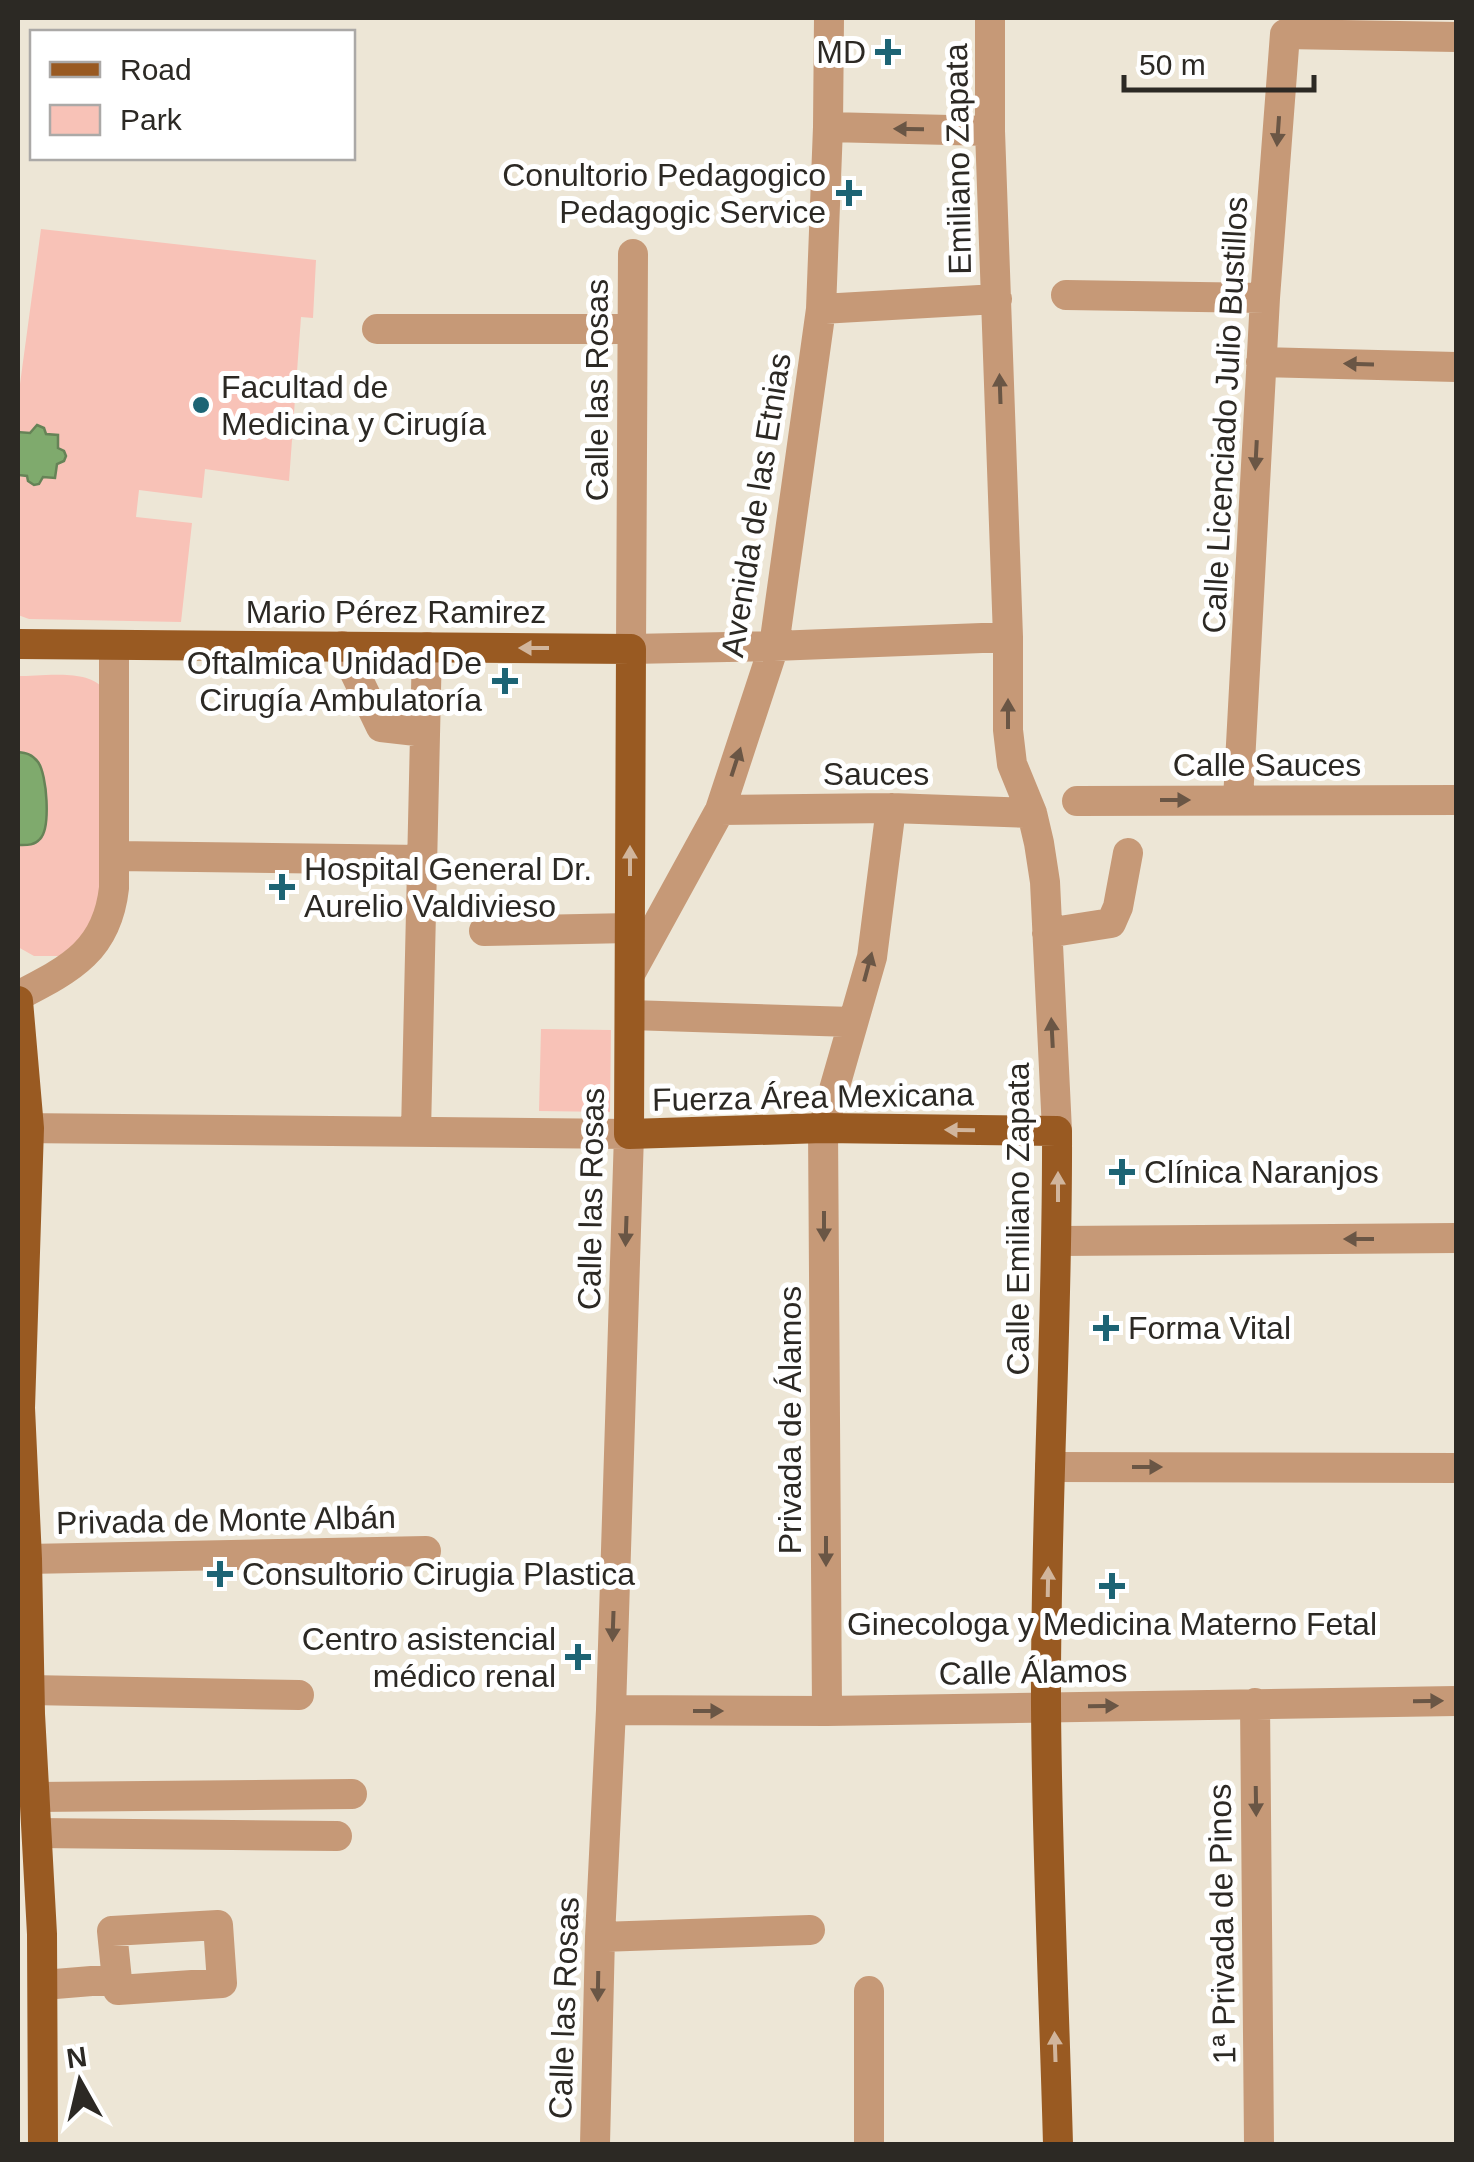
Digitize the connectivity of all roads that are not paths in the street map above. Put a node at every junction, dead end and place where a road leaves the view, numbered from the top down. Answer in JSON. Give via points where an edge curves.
{"nodes":[{"id":1,"x":829,"y":18,"type":"edge"},
{"id":2,"x":990,"y":18,"type":"edge"},
{"id":3,"x":1456,"y":37,"type":"edge"},
{"id":4,"x":828,"y":128,"type":"junction"},
{"id":5,"x":990,"y":131,"type":"junction"},
{"id":6,"x":633,"y":254,"type":"dead end"},
{"id":7,"x":1066,"y":295,"type":"dead end"},
{"id":8,"x":997,"y":298,"type":"junction"},
{"id":9,"x":1265,"y":298,"type":"junction"},
{"id":10,"x":822,"y":309,"type":"junction"},
{"id":11,"x":377,"y":329,"type":"dead end"},
{"id":12,"x":632,"y":329,"type":"junction"},
{"id":13,"x":1262,"y":362,"type":"junction"},
{"id":14,"x":1456,"y":367,"type":"edge"},
{"id":15,"x":1008,"y":637,"type":"junction"},
{"id":16,"x":24,"y":643,"type":"edge"},
{"id":17,"x":114,"y":644,"type":"junction"},
{"id":18,"x":342,"y":646,"type":"junction"},
{"id":19,"x":774,"y":646,"type":"junction"},
{"id":20,"x":427,"y":647,"type":"junction"},
{"id":21,"x":631,"y":648,"type":"junction"},
{"id":22,"x":425,"y":732,"type":"junction"},
{"id":23,"x":1238,"y":800,"type":"junction"},
{"id":24,"x":1456,"y":800,"type":"edge"},
{"id":25,"x":1077,"y":801,"type":"dead end"},
{"id":26,"x":891,"y":808,"type":"junction"},
{"id":27,"x":720,"y":810,"type":"junction"},
{"id":28,"x":1032,"y":812,"type":"junction"},
{"id":29,"x":1128,"y":853,"type":"dead end"},
{"id":30,"x":114,"y":856,"type":"junction"},
{"id":31,"x":422,"y":860,"type":"junction"},
{"id":32,"x":630,"y":928,"type":"junction"},
{"id":33,"x":484,"y":931,"type":"dead end"},
{"id":34,"x":1047,"y":933,"type":"junction"},
{"id":35,"x":630,"y":974,"type":"junction"},
{"id":36,"x":18,"y":998,"type":"edge"},
{"id":37,"x":630,"y":1015,"type":"junction"},
{"id":38,"x":852,"y":1022,"type":"junction"},
{"id":39,"x":23,"y":1128,"type":"edge"},
{"id":40,"x":823,"y":1128,"type":"junction"},
{"id":41,"x":1058,"y":1131,"type":"junction"},
{"id":42,"x":416,"y":1132,"type":"junction"},
{"id":43,"x":629,"y":1134,"type":"junction"},
{"id":44,"x":1456,"y":1238,"type":"edge"},
{"id":45,"x":1058,"y":1241,"type":"junction"},
{"id":46,"x":19,"y":1408,"type":"edge"},
{"id":47,"x":1050,"y":1466,"type":"junction"},
{"id":48,"x":1456,"y":1468,"type":"edge"},
{"id":49,"x":426,"y":1551,"type":"dead end"},
{"id":50,"x":27,"y":1560,"type":"junction"},
{"id":51,"x":299,"y":1695,"type":"dead end"},
{"id":52,"x":1456,"y":1701,"type":"edge"},
{"id":53,"x":1255,"y":1703,"type":"junction"},
{"id":54,"x":26,"y":1705,"type":"edge"},
{"id":55,"x":1046,"y":1706,"type":"junction"},
{"id":56,"x":610,"y":1710,"type":"junction"},
{"id":57,"x":827,"y":1712,"type":"junction"},
{"id":58,"x":352,"y":1794,"type":"dead end"},
{"id":59,"x":34,"y":1797,"type":"junction"},
{"id":60,"x":37,"y":1834,"type":"junction"},
{"id":61,"x":337,"y":1836,"type":"dead end"},
{"id":62,"x":810,"y":1930,"type":"dead end"},
{"id":63,"x":30,"y":1932,"type":"edge"},
{"id":64,"x":600,"y":1937,"type":"junction"},
{"id":65,"x":116,"y":1979,"type":"dead end"},
{"id":66,"x":42,"y":1985,"type":"junction"},
{"id":67,"x":869,"y":1991,"type":"dead end"},
{"id":68,"x":39,"y":2142,"type":"edge"},
{"id":69,"x":594,"y":2144,"type":"edge"},
{"id":70,"x":869,"y":2144,"type":"edge"},
{"id":71,"x":1058,"y":2144,"type":"edge"},
{"id":72,"x":1260,"y":2144,"type":"edge"}],
"edges":[{"from":1,"to":4,"type":"street","name":"Avenida de las Etnias"},
{"from":2,"to":5,"type":"street","name":"Emiliano Zapata"},
{"from":3,"to":9,"type":"street","name":"Calle Licenciado Julio Bustillos","one_way":true,"via":[[1286,34]]},
{"from":5,"to":4,"type":"street","one_way":true},
{"from":4,"to":10,"type":"street","name":"Avenida de las Etnias"},
{"from":5,"to":8,"type":"street","name":"Emiliano Zapata"},
{"from":6,"to":12,"type":"street","name":"Calle las Rosas"},
{"from":7,"to":9,"type":"street"},
{"from":8,"to":10,"type":"street"},
{"from":15,"to":8,"type":"street","name":"Calle Emiliano Zapata","one_way":true},
{"from":9,"to":13,"type":"street","name":"Calle Licenciado Julio Bustillos"},
{"from":10,"to":19,"type":"street","name":"Avenida de las Etnias"},
{"from":11,"to":12,"type":"street"},
{"from":12,"to":21,"type":"street","name":"Calle las Rosas"},
{"from":14,"to":13,"type":"street","one_way":true},
{"from":13,"to":23,"type":"street","name":"Calle Licenciado Julio Bustillos","one_way":true},
{"from":15,"to":19,"type":"street","name":"Mario Pérez Ramirez"},
{"from":28,"to":15,"type":"street","name":"Calle Emiliano Zapata","one_way":true,"via":[[1012,764]]},
{"from":16,"to":17,"type":"main road","name":"Mario Pérez Ramirez"},
{"from":17,"to":18,"type":"main road","name":"Mario Pérez Ramirez"},
{"from":17,"to":30,"type":"street"},
{"from":18,"to":20,"type":"main road","name":"Mario Pérez Ramirez"},
{"from":18,"to":22,"type":"street","via":[[381,727]]},
{"from":19,"to":21,"type":"street","name":"Mario Pérez Ramirez"},
{"from":27,"to":19,"type":"street","name":"Avenida de las Etnias","one_way":true},
{"from":21,"to":20,"type":"main road","name":"Mario Pérez Ramirez","one_way":true},
{"from":20,"to":22,"type":"street"},
{"from":32,"to":21,"type":"main road","name":"Calle las Rosas","one_way":true},
{"from":22,"to":31,"type":"street"},
{"from":23,"to":24,"type":"street","name":"Calle Sauces"},
{"from":25,"to":23,"type":"street","name":"Calle Sauces","one_way":true},
{"from":26,"to":27,"type":"street","name":"Sauces"},
{"from":26,"to":28,"type":"street","name":"Sauces"},
{"from":38,"to":26,"type":"street","name":"Privada de Álamos","one_way":true,"via":[[872,956]]},
{"from":27,"to":35,"type":"street","name":"Avenida de las Etnias"},
{"from":28,"to":34,"type":"street","name":"Calle Emiliano Zapata"},
{"from":29,"to":34,"type":"street","via":[[1111,924]]},
{"from":30,"to":31,"type":"street"},
{"from":30,"to":36,"type":"street","via":[[112,905],[98,939],[66,969]]},
{"from":31,"to":42,"type":"street"},
{"from":32,"to":33,"type":"street"},
{"from":32,"to":35,"type":"main road","name":"Calle las Rosas"},
{"from":41,"to":34,"type":"street","name":"Calle Emiliano Zapata","one_way":true},
{"from":35,"to":37,"type":"main road","name":"Calle las Rosas"},
{"from":36,"to":39,"type":"main road"},
{"from":37,"to":38,"type":"street"},
{"from":37,"to":43,"type":"main road","name":"Calle las Rosas"},
{"from":38,"to":40,"type":"street","name":"Privada de Álamos"},
{"from":39,"to":42,"type":"street"},
{"from":39,"to":46,"type":"main road"},
{"from":41,"to":40,"type":"main road","name":"Fuerza Área Mexicana","one_way":true},
{"from":40,"to":43,"type":"main road","name":"Fuerza Área Mexicana"},
{"from":40,"to":57,"type":"street","name":"Privada de Álamos","one_way":true},
{"from":45,"to":41,"type":"main road","name":"Calle Emiliano Zapata","one_way":true},
{"from":42,"to":43,"type":"street"},
{"from":43,"to":56,"type":"street","name":"Calle las Rosas","one_way":true},
{"from":44,"to":45,"type":"street","one_way":true},
{"from":45,"to":47,"type":"main road","name":"Calle Emiliano Zapata"},
{"from":46,"to":50,"type":"main road"},
{"from":47,"to":48,"type":"street","one_way":true},
{"from":55,"to":47,"type":"main road","name":"Calle Emiliano Zapata","one_way":true},
{"from":49,"to":50,"type":"street","name":"Privada de Monte Albán"},
{"from":50,"to":54,"type":"main road"},
{"from":51,"to":54,"type":"street"},
{"from":53,"to":52,"type":"street","name":"Calle Álamos","one_way":true},
{"from":55,"to":53,"type":"street","name":"Calle Álamos","one_way":true},
{"from":53,"to":72,"type":"street","name":"1ª Privada de Pinos","one_way":true},
{"from":54,"to":59,"type":"main road"},
{"from":55,"to":57,"type":"street","name":"Calle Álamos"},
{"from":71,"to":55,"type":"main road","name":"Calle Emiliano Zapata","one_way":true},
{"from":56,"to":57,"type":"street","name":"Calle Álamos","one_way":true},
{"from":56,"to":64,"type":"street","name":"Calle las Rosas"},
{"from":58,"to":59,"type":"street"},
{"from":59,"to":60,"type":"main road"},
{"from":60,"to":61,"type":"street"},
{"from":60,"to":63,"type":"main road"},
{"from":62,"to":64,"type":"street"},
{"from":63,"to":66,"type":"main road"},
{"from":64,"to":69,"type":"street","name":"Calle las Rosas","one_way":true},
{"from":65,"to":66,"type":"street"},
{"from":66,"to":68,"type":"main road"},
{"from":67,"to":70,"type":"street"}]}
